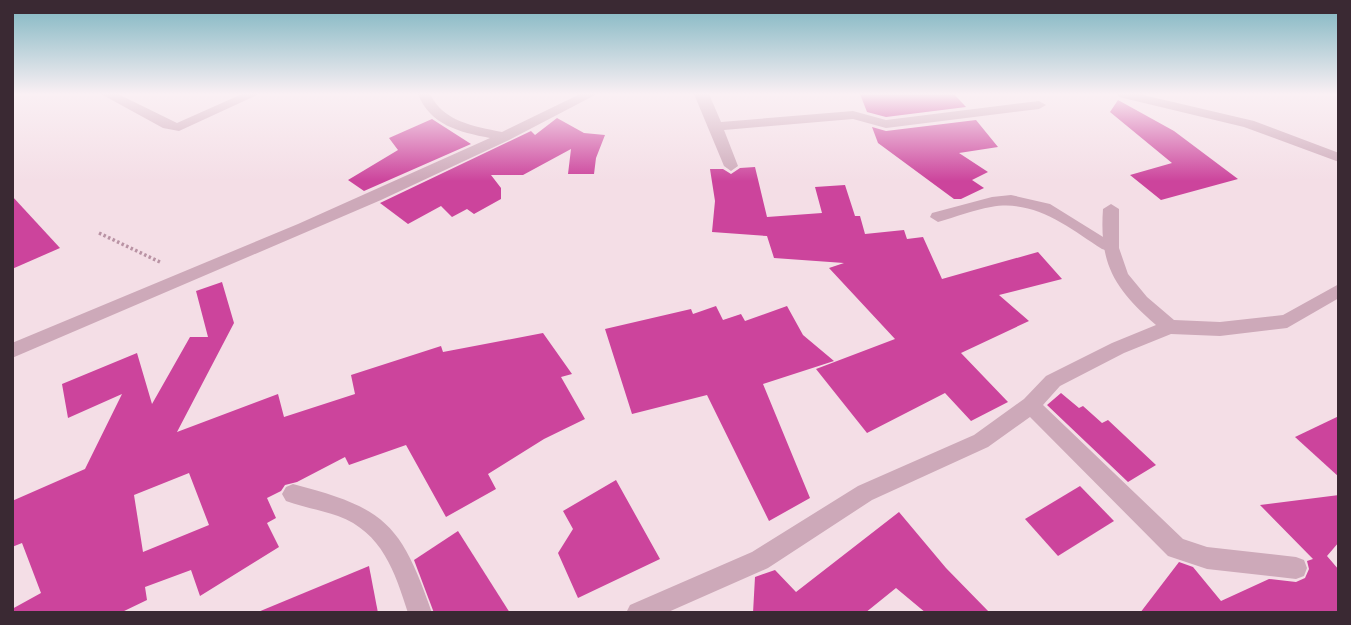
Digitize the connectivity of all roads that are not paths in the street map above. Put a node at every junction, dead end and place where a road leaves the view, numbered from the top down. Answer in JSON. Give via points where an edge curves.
{"nodes":[{"id":1,"x":164,"y":123,"type":"edge"},
{"id":2,"x":187,"y":123,"type":"edge"},
{"id":3,"x":451,"y":123,"type":"edge"},
{"id":4,"x":532,"y":123,"type":"edge"},
{"id":5,"x":714,"y":123,"type":"edge"},
{"id":6,"x":760,"y":123,"type":"edge"},
{"id":7,"x":1246,"y":123,"type":"edge"},
{"id":8,"x":716,"y":127,"type":"junction"},
{"id":9,"x":504,"y":137,"type":"junction"},
{"id":10,"x":1339,"y":158,"type":"edge"},
{"id":11,"x":731,"y":166,"type":"dead end"},
{"id":12,"x":1111,"y":209,"type":"dead end"},
{"id":13,"x":938,"y":218,"type":"dead end"},
{"id":14,"x":1108,"y":245,"type":"junction"},
{"id":15,"x":1339,"y":290,"type":"edge"},
{"id":16,"x":1170,"y":327,"type":"junction"},
{"id":17,"x":12,"y":351,"type":"edge"},
{"id":18,"x":1031,"y":405,"type":"junction"},
{"id":19,"x":293,"y":494,"type":"dead end"},
{"id":20,"x":1296,"y":568,"type":"dead end"},
{"id":21,"x":420,"y":613,"type":"edge"},
{"id":22,"x":638,"y":613,"type":"edge"}],
"edges":[{"from":1,"to":2,"type":"street","via":[[179,127]]},
{"from":3,"to":9,"type":"street"},
{"from":4,"to":9,"type":"street"},
{"from":5,"to":8,"type":"street"},
{"from":6,"to":8,"type":"street"},
{"from":7,"to":10,"type":"street"},
{"from":8,"to":11,"type":"street"},
{"from":9,"to":17,"type":"street"},
{"from":12,"to":14,"type":"street"},
{"from":13,"to":14,"type":"street","via":[[991,201],[1030,201],[1061,212]]},
{"from":14,"to":16,"type":"street","via":[[1121,277]]},
{"from":15,"to":16,"type":"street","via":[[1287,321],[1220,329]]},
{"from":16,"to":18,"type":"street","via":[[1054,381]]},
{"from":18,"to":20,"type":"street","via":[[1176,548],[1207,558]]},
{"from":18,"to":22,"type":"street","via":[[981,441],[865,494],[760,560]]},
{"from":19,"to":21,"type":"street","via":[[345,507],[370,520],[405,565]]}]}
